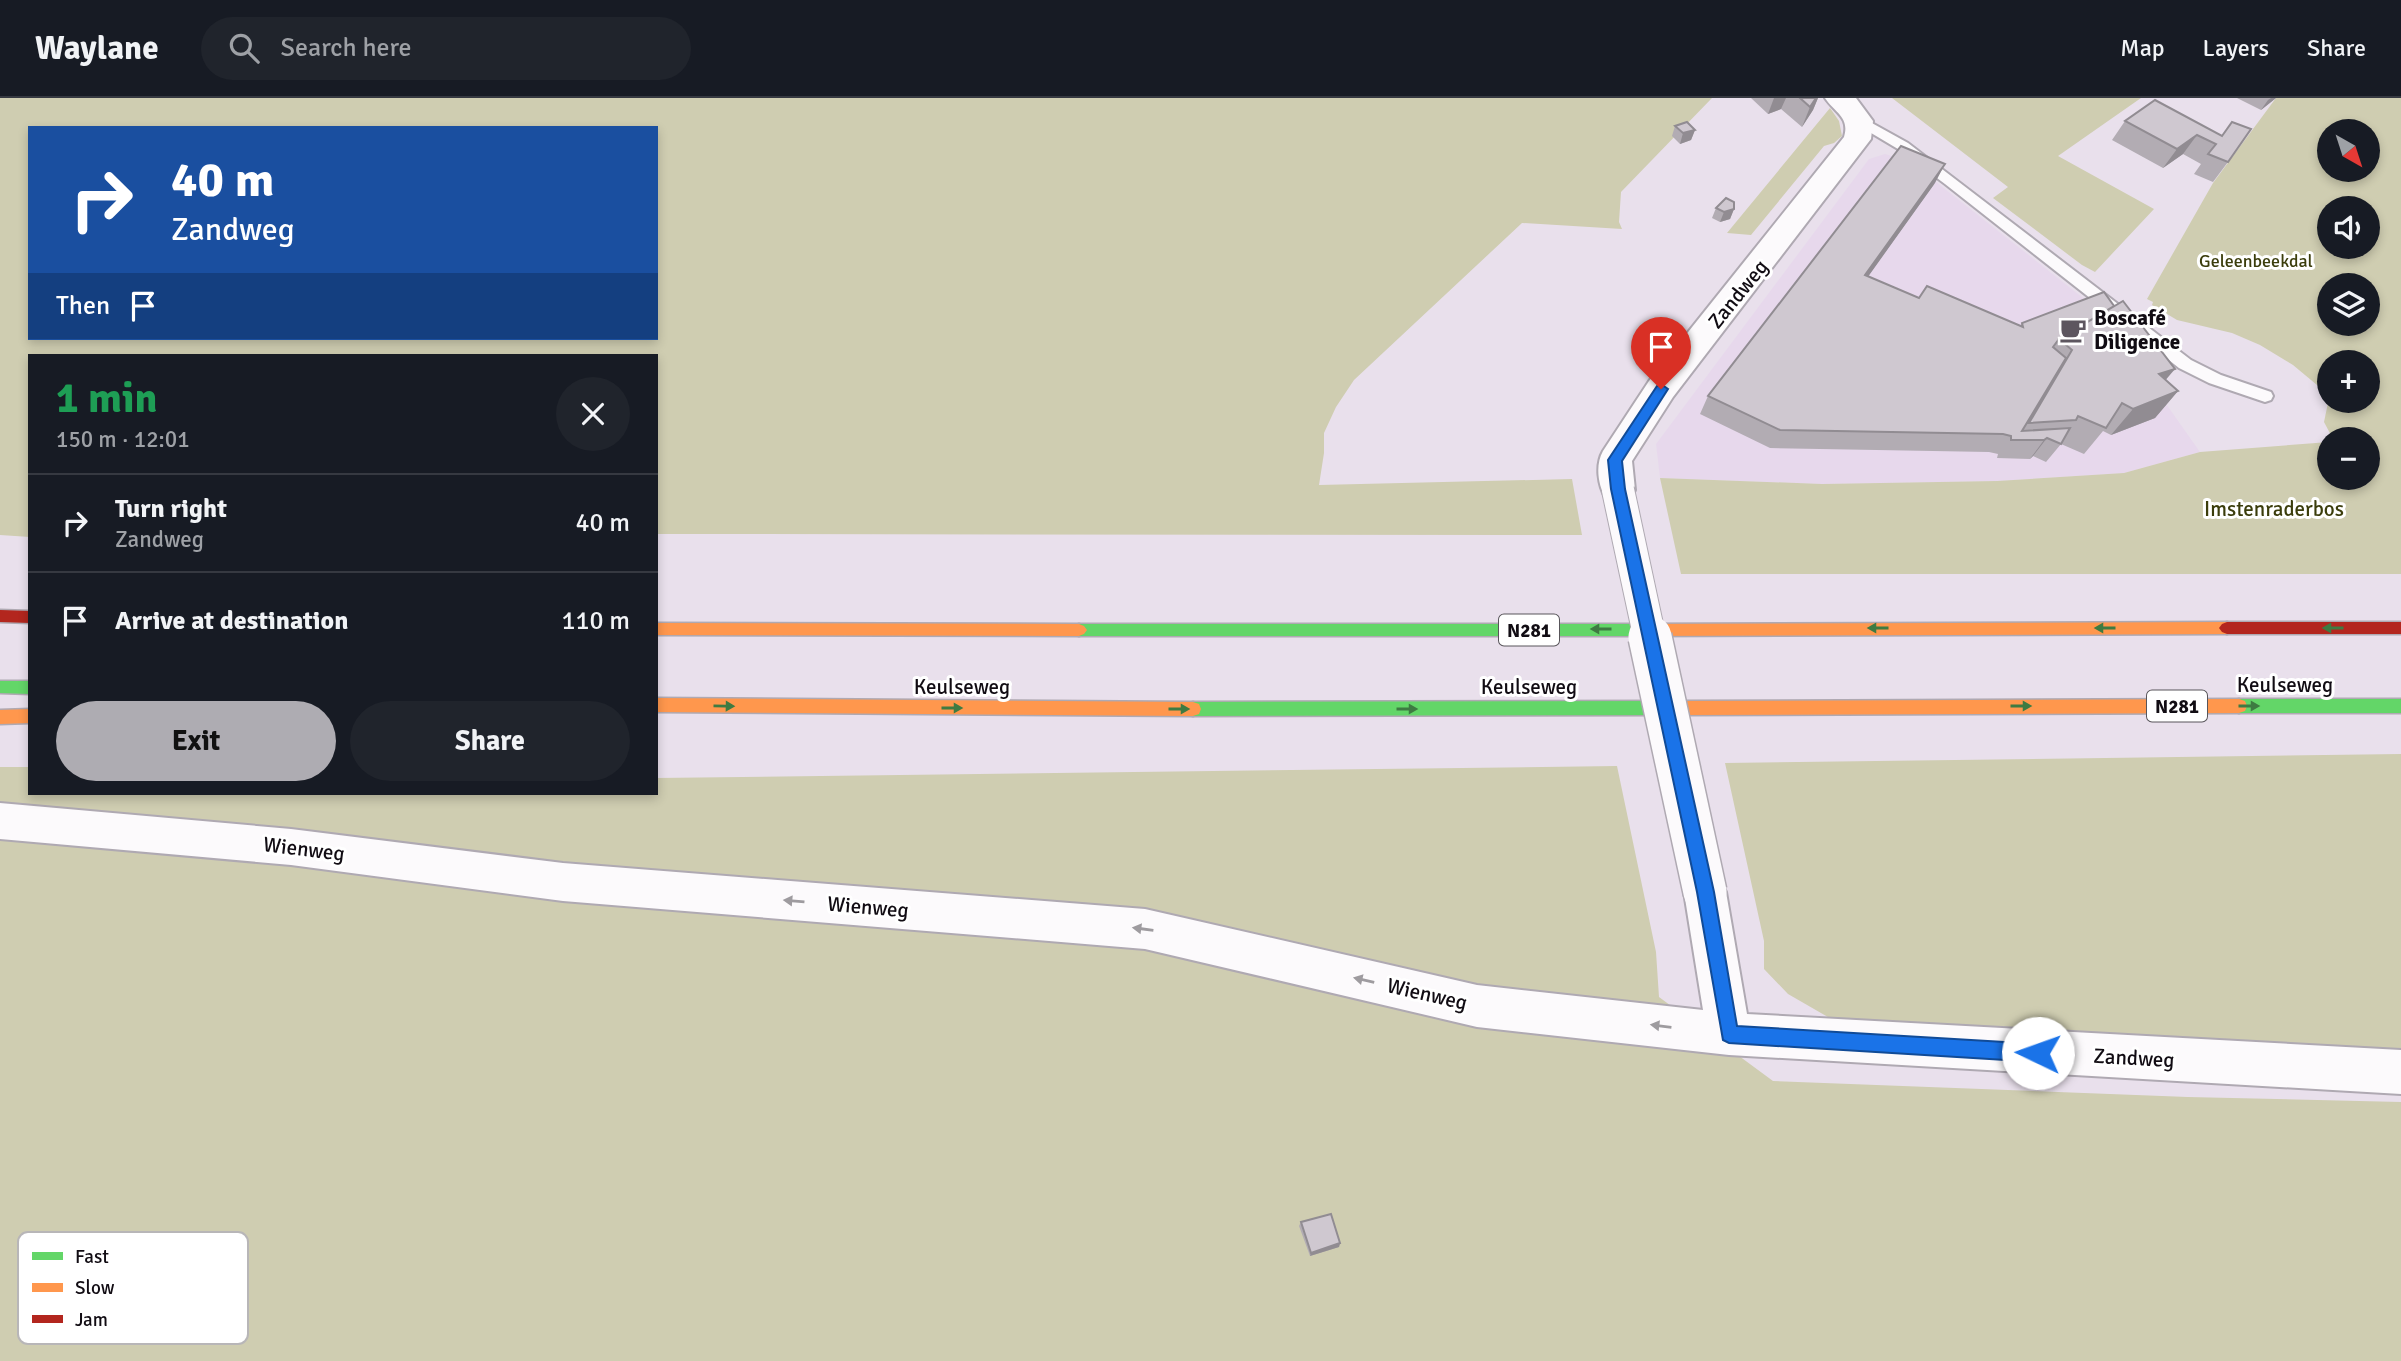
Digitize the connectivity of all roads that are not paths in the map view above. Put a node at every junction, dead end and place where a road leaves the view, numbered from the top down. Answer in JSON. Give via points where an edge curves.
{"nodes":[{"id":1,"x":1850,"y":109,"type":"edge"},
{"id":2,"x":2265,"y":396,"type":"dead end"},
{"id":3,"x":0,"y":616,"type":"edge"},
{"id":4,"x":28,"y":617,"type":"edge"},
{"id":5,"x":2401,"y":628,"type":"edge"},
{"id":6,"x":658,"y":629,"type":"edge"},
{"id":7,"x":0,"y":687,"type":"edge"},
{"id":8,"x":28,"y":688,"type":"edge"},
{"id":9,"x":658,"y":705,"type":"edge"},
{"id":10,"x":2401,"y":706,"type":"edge"},
{"id":11,"x":28,"y":716,"type":"edge"},
{"id":12,"x":0,"y":717,"type":"edge"},
{"id":13,"x":0,"y":821,"type":"edge"},
{"id":14,"x":1729,"y":1034,"type":"junction"},
{"id":15,"x":2401,"y":1072,"type":"edge"}],
"edges":[{"from":1,"to":2,"type":"lane","via":[[2185,363]]},
{"from":1,"to":14,"type":"street","name":"Zandweg","bridge":true,"via":[[1861,131],[1857,139],[1654,400],[1615,460],[1705,892]]},
{"from":3,"to":4,"type":"highway"},
{"from":5,"to":6,"type":"highway","number":"N281","one_way":true},
{"from":7,"to":8,"type":"highway"},
{"from":9,"to":10,"type":"highway","name":"Keulseweg","number":"N281","one_way":true,"via":[[1169,709]]},
{"from":11,"to":12,"type":"highway"},
{"from":14,"to":13,"type":"street","name":"Wienweg","one_way":true,"via":[[1477,1006],[1145,929],[562,882],[291,847]]},
{"from":14,"to":15,"type":"street","name":"Zandweg"}]}
